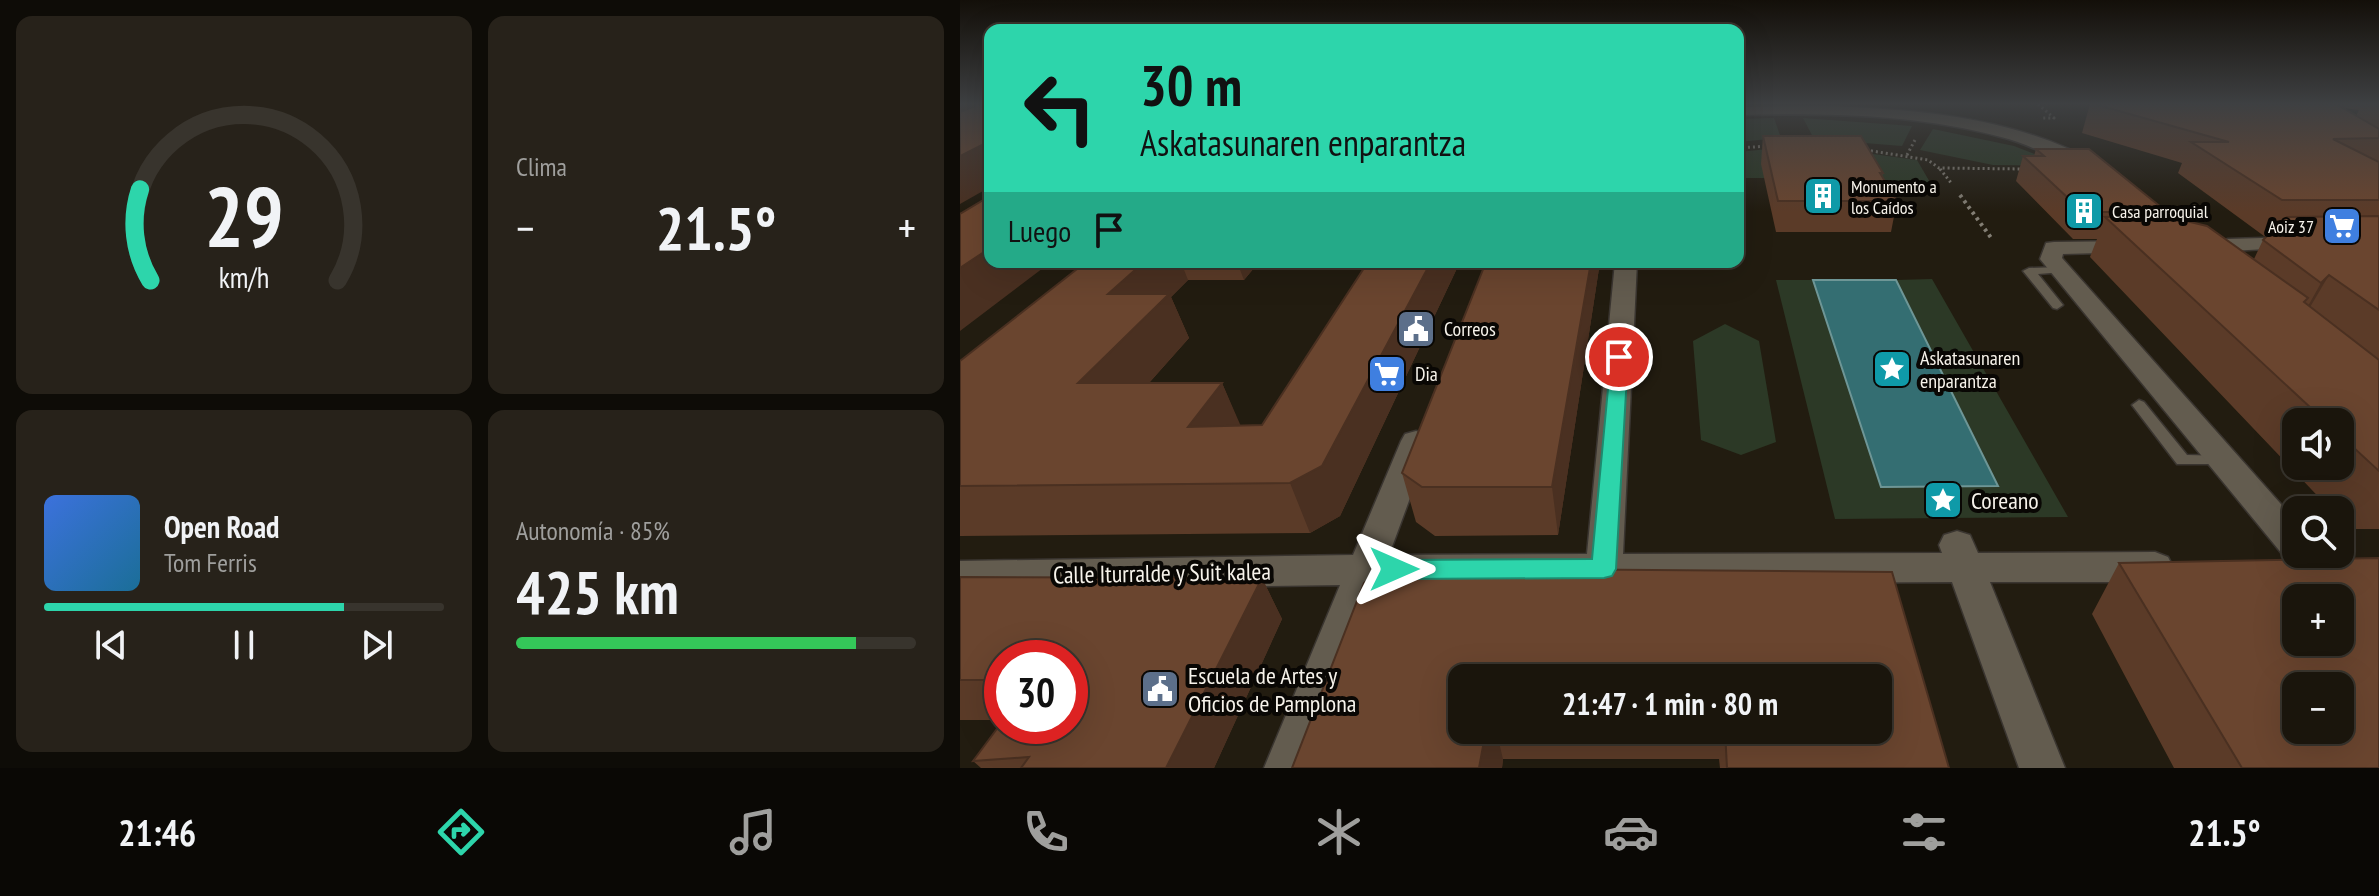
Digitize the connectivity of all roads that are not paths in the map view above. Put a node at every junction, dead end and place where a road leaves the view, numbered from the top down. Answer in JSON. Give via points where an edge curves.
{"nodes":[{"id":1,"x":2027,"y":140,"type":"edge"},
{"id":2,"x":2107,"y":176,"type":"edge"},
{"id":3,"x":2324,"y":243,"type":"edge"},
{"id":4,"x":1626,"y":268,"type":"edge"},
{"id":5,"x":2060,"y":270,"type":"junction"},
{"id":6,"x":2057,"y":305,"type":"dead end"},
{"id":7,"x":2139,"y":405,"type":"dead end"},
{"id":8,"x":1429,"y":409,"type":"edge"},
{"id":9,"x":2223,"y":460,"type":"junction"},
{"id":10,"x":2282,"y":536,"type":"edge"},
{"id":11,"x":1962,"y":556,"type":"junction"},
{"id":12,"x":2189,"y":567,"type":"edge"},
{"id":13,"x":1604,"y":569,"type":"junction"},
{"id":14,"x":1364,"y":570,"type":"junction"},
{"id":15,"x":960,"y":576,"type":"edge"},
{"id":16,"x":1287,"y":768,"type":"edge"},
{"id":17,"x":2042,"y":768,"type":"edge"}],
"edges":[{"from":1,"to":2,"type":"street"},
{"from":3,"to":5,"type":"street","via":[[2228,245],[2189,255],[2054,248],[2051,259]]},
{"from":4,"to":13,"type":"street"},
{"from":5,"to":6,"type":"lane","via":[[2029,271]]},
{"from":5,"to":9,"type":"street"},
{"from":7,"to":9,"type":"lane","via":[[2183,460]]},
{"from":8,"to":14,"type":"street"},
{"from":9,"to":10,"type":"street"},
{"from":11,"to":12,"type":"street"},
{"from":11,"to":13,"type":"street"},
{"from":11,"to":17,"type":"street"},
{"from":13,"to":14,"type":"street"},
{"from":14,"to":15,"type":"street","name":"Calle Iturralde y Suit kalea"},
{"from":14,"to":16,"type":"street"}]}
